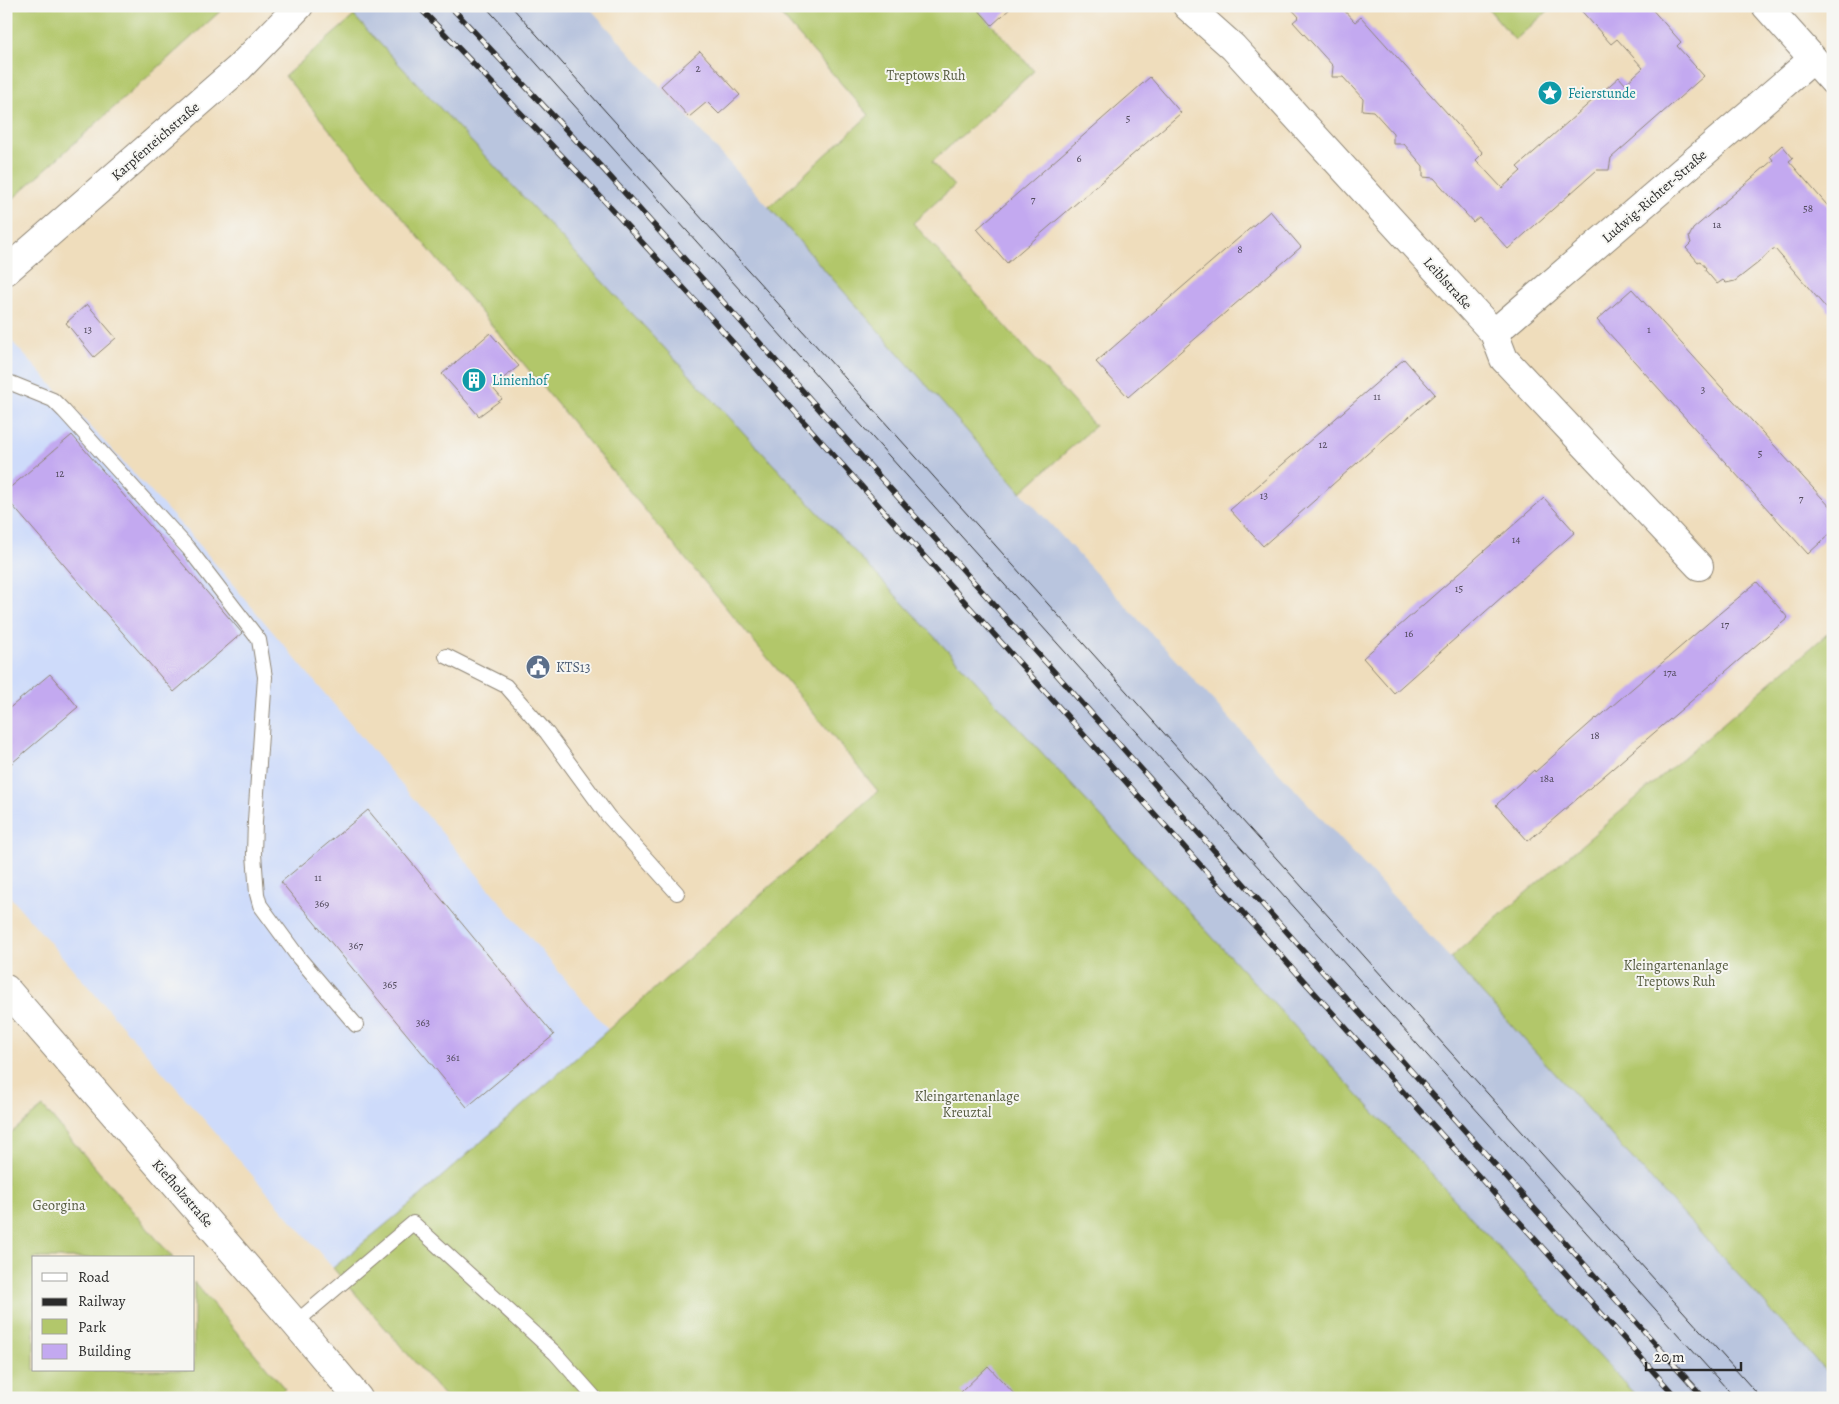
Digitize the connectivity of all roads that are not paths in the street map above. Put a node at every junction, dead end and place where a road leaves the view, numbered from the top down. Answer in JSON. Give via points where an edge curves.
{"nodes":[{"id":1,"x":299,"y":6,"type":"edge"},
{"id":2,"x":1187,"y":6,"type":"edge"},
{"id":3,"x":1766,"y":6,"type":"edge"},
{"id":4,"x":1813,"y":59,"type":"junction"},
{"id":5,"x":1833,"y":81,"type":"edge"},
{"id":6,"x":6,"y":271,"type":"edge"},
{"id":7,"x":1494,"y":333,"type":"junction"},
{"id":8,"x":6,"y":381,"type":"edge"},
{"id":9,"x":1699,"y":566,"type":"dead end"},
{"id":10,"x":446,"y":656,"type":"dead end"},
{"id":11,"x":677,"y":893,"type":"dead end"},
{"id":12,"x":6,"y":989,"type":"edge"},
{"id":13,"x":356,"y":1025,"type":"dead end"},
{"id":14,"x":295,"y":1322,"type":"junction"},
{"id":15,"x":358,"y":1398,"type":"edge"},
{"id":16,"x":596,"y":1398,"type":"edge"}],
"edges":[{"from":1,"to":6,"type":"street","name":"Karpfenteichstraße","via":[[239,68]]},
{"from":2,"to":7,"type":"street","name":"Leiblstraße","via":[[1233,47]]},
{"from":3,"to":4,"type":"street"},
{"from":4,"to":5,"type":"street"},
{"from":4,"to":7,"type":"street","name":"Ludwig-Richter-Straße"},
{"from":7,"to":9,"type":"street","name":"Leiblstraße","via":[[1504,359]]},
{"from":8,"to":13,"type":"lane","via":[[53,400],[64,411],[189,549],[259,640],[265,677],[255,821],[256,894],[260,905],[299,958]]},
{"from":10,"to":11,"type":"lane","via":[[506,686],[547,734],[608,816]]},
{"from":12,"to":14,"type":"street","name":"Kiefholzstraße"},
{"from":14,"to":15,"type":"street","name":"Kiefholzstraße"},
{"from":14,"to":16,"type":"lane","via":[[413,1223],[555,1353]]}]}
